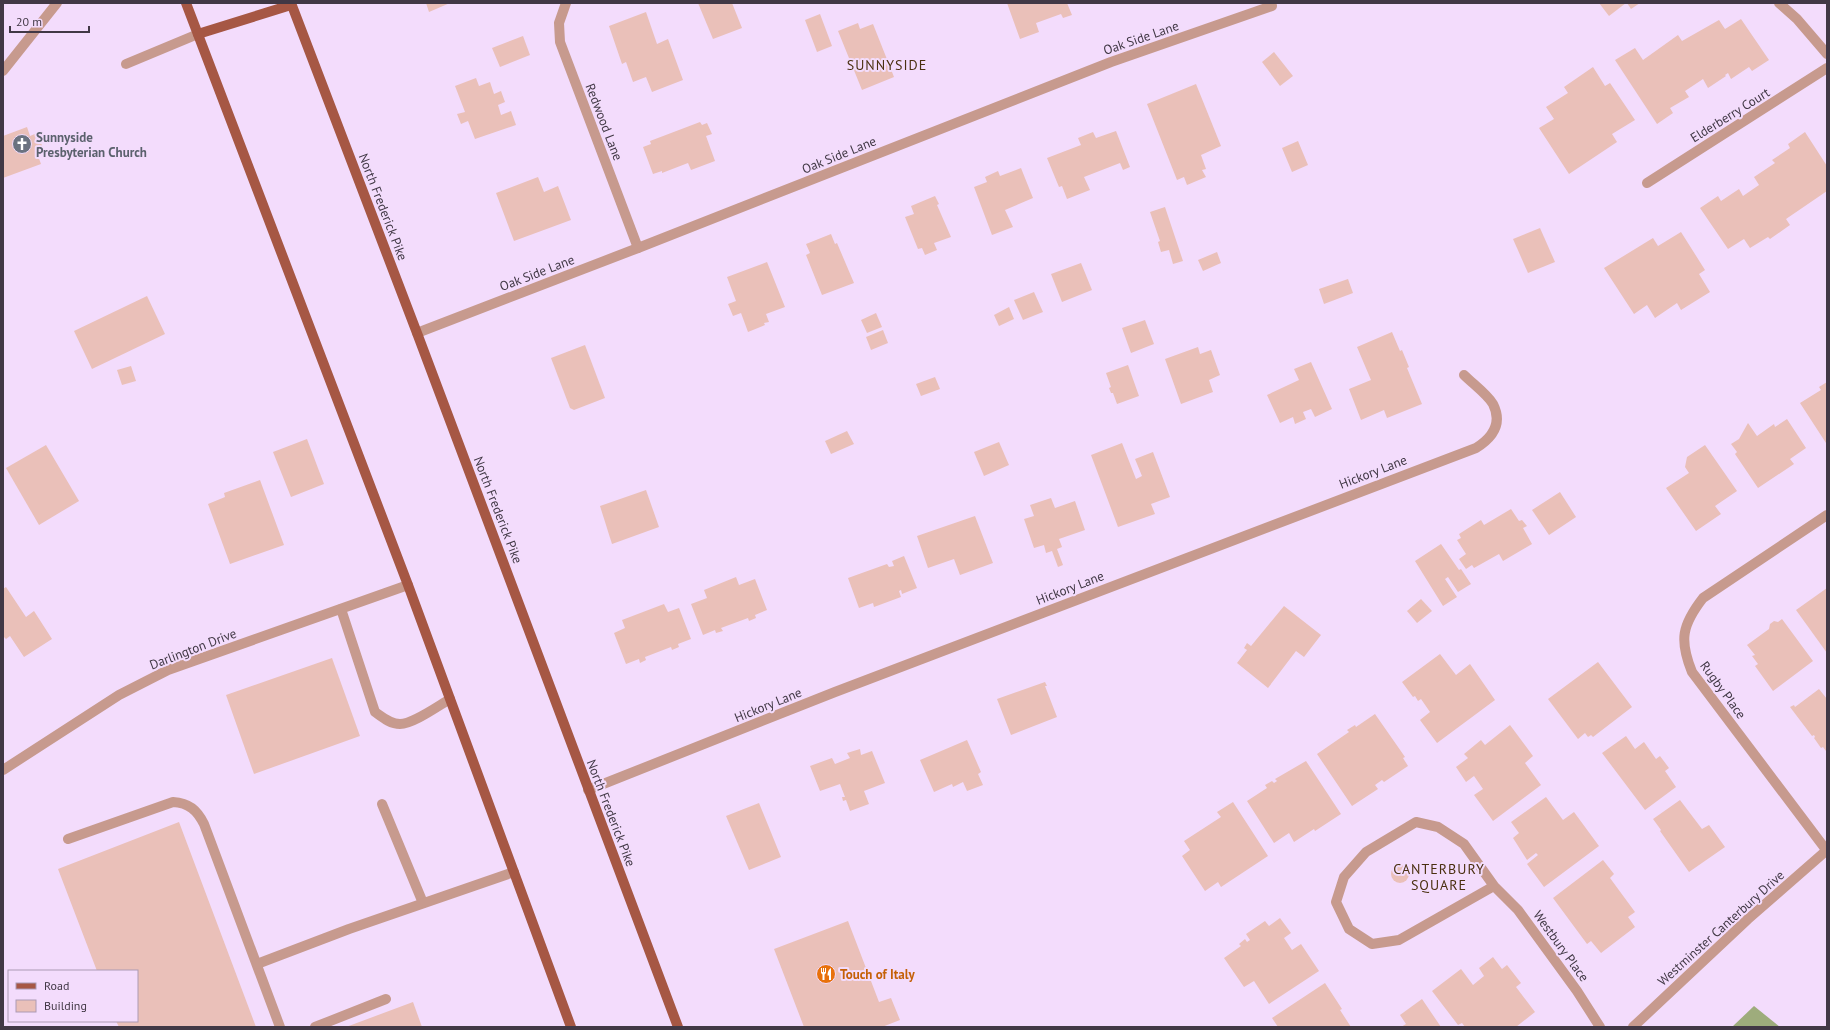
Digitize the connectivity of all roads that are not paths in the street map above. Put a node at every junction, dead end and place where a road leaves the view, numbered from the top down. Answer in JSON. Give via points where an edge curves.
{"nodes":[{"id":1,"x":57,"y":3,"type":"edge"},
{"id":2,"x":186,"y":3,"type":"edge"},
{"id":3,"x":566,"y":3,"type":"edge"},
{"id":4,"x":1779,"y":3,"type":"edge"},
{"id":5,"x":291,"y":4,"type":"edge"},
{"id":6,"x":1272,"y":6,"type":"dead end"},
{"id":7,"x":198,"y":34,"type":"junction"},
{"id":8,"x":1827,"y":54,"type":"edge"},
{"id":9,"x":126,"y":64,"type":"dead end"},
{"id":10,"x":1827,"y":68,"type":"edge"},
{"id":11,"x":3,"y":71,"type":"edge"},
{"id":12,"x":1647,"y":183,"type":"dead end"},
{"id":13,"x":638,"y":248,"type":"junction"},
{"id":14,"x":417,"y":333,"type":"junction"},
{"id":15,"x":1464,"y":375,"type":"dead end"},
{"id":16,"x":1827,"y":515,"type":"edge"},
{"id":17,"x":408,"y":584,"type":"junction"},
{"id":18,"x":341,"y":609,"type":"junction"},
{"id":19,"x":450,"y":700,"type":"junction"},
{"id":20,"x":3,"y":770,"type":"edge"},
{"id":21,"x":588,"y":790,"type":"junction"},
{"id":22,"x":382,"y":804,"type":"dead end"},
{"id":23,"x":68,"y":839,"type":"dead end"},
{"id":24,"x":1827,"y":850,"type":"edge"},
{"id":25,"x":514,"y":872,"type":"junction"},
{"id":26,"x":1494,"y":886,"type":"junction"},
{"id":27,"x":423,"y":903,"type":"junction"},
{"id":28,"x":258,"y":964,"type":"junction"},
{"id":29,"x":386,"y":999,"type":"dead end"},
{"id":30,"x":280,"y":1027,"type":"edge"},
{"id":31,"x":315,"y":1027,"type":"edge"},
{"id":32,"x":571,"y":1027,"type":"edge"},
{"id":33,"x":678,"y":1027,"type":"edge"},
{"id":34,"x":1600,"y":1027,"type":"edge"},
{"id":35,"x":1632,"y":1027,"type":"edge"}],
"edges":[{"from":1,"to":11,"type":"street"},
{"from":2,"to":7,"type":"main road"},
{"from":3,"to":13,"type":"street","name":"Redwood Lane","via":[[559,23],[560,42]]},
{"from":4,"to":8,"type":"street","via":[[1797,19]]},
{"from":5,"to":7,"type":"main road"},
{"from":5,"to":14,"type":"main road","name":"North Frederick Pike"},
{"from":6,"to":13,"type":"street","name":"Oak Side Lane","via":[[1111,62]]},
{"from":7,"to":9,"type":"street"},
{"from":7,"to":17,"type":"main road"},
{"from":10,"to":12,"type":"street","name":"Elderberry Court"},
{"from":13,"to":14,"type":"street","name":"Oak Side Lane"},
{"from":14,"to":21,"type":"main road","name":"North Frederick Pike"},
{"from":15,"to":21,"type":"street","name":"Hickory Lane","via":[[1492,404],[1497,417],[1494,433],[1488,441],[1476,448],[850,686]]},
{"from":16,"to":24,"type":"street","name":"Rugby Place","via":[[1703,598],[1691,614],[1685,632],[1685,654],[1692,672]]},
{"from":17,"to":18,"type":"street","name":"Darlington Drive"},
{"from":17,"to":19,"type":"main road"},
{"from":18,"to":19,"type":"street","via":[[375,712],[388,721],[400,724]]},
{"from":18,"to":20,"type":"street","name":"Darlington Drive","via":[[168,670],[119,695]]},
{"from":19,"to":25,"type":"main road"},
{"from":21,"to":33,"type":"main road","name":"North Frederick Pike"},
{"from":22,"to":27,"type":"street"},
{"from":23,"to":28,"type":"street","via":[[174,802],[190,806],[204,824]]},
{"from":24,"to":35,"type":"street","name":"Westminster Canterbury Drive","via":[[1748,919]]},
{"from":25,"to":27,"type":"street"},
{"from":25,"to":32,"type":"main road"},
{"from":26,"to":26,"type":"street","name":"Westbury Place","via":[[1464,844],[1438,827],[1416,822],[1366,852],[1344,877],[1336,902],[1349,929],[1372,944],[1399,940]]},
{"from":26,"to":34,"type":"street","name":"Westbury Place","via":[[1518,910],[1577,990]]},
{"from":27,"to":28,"type":"street"},
{"from":28,"to":30,"type":"street"},
{"from":29,"to":31,"type":"street"}]}
